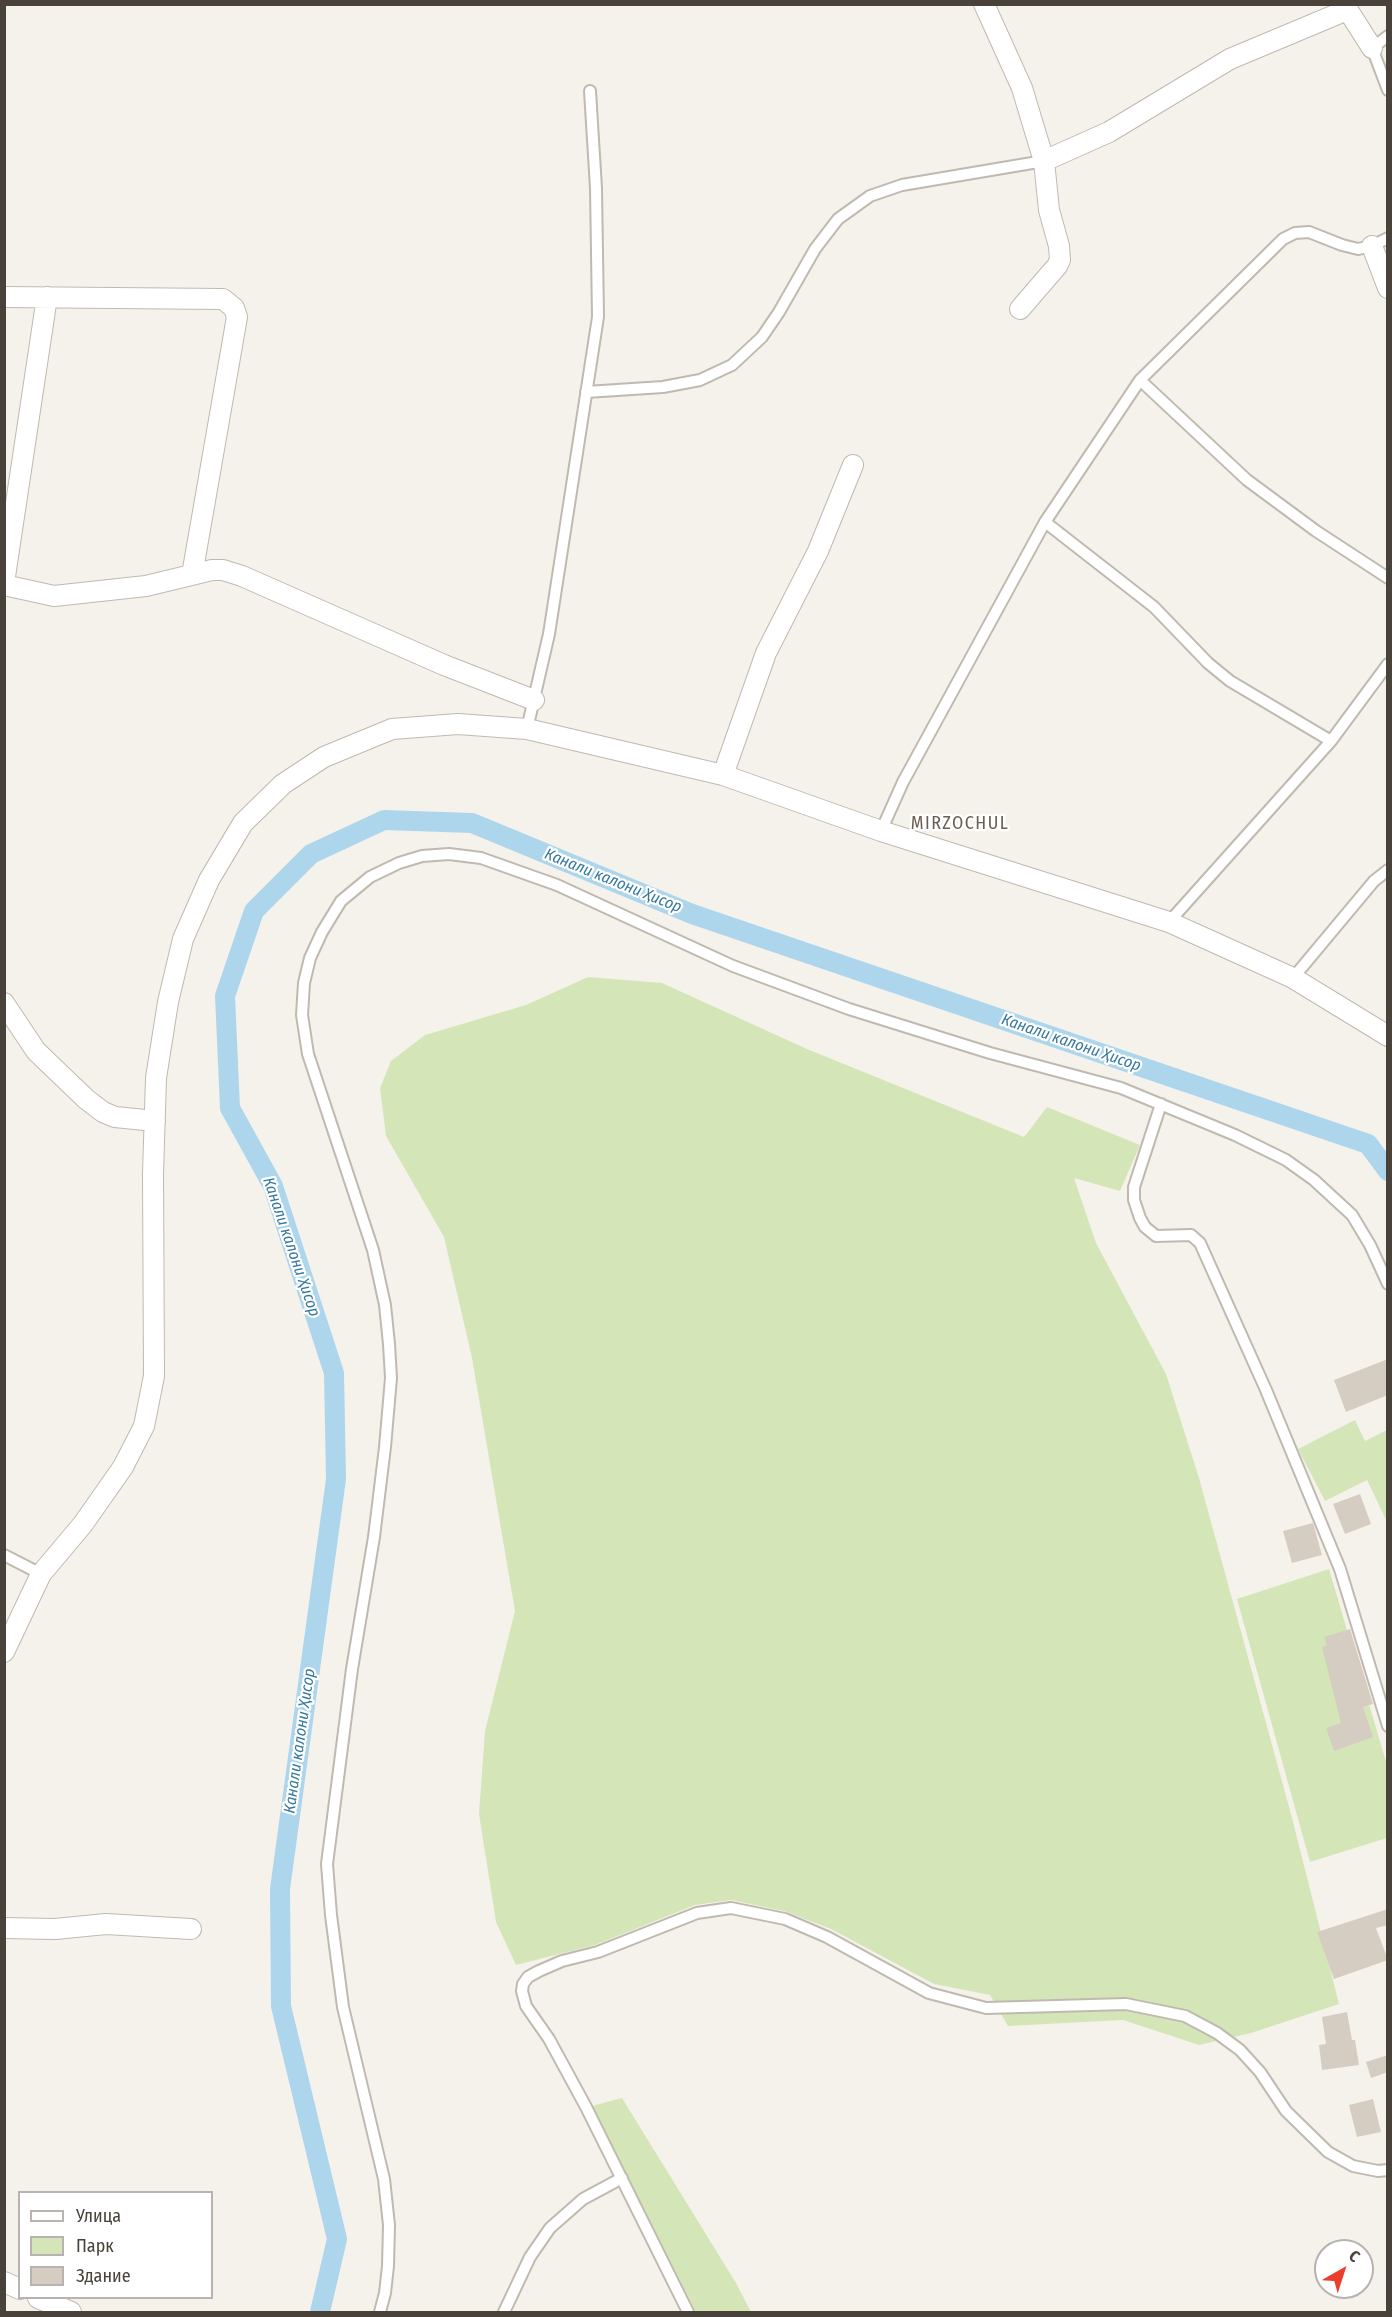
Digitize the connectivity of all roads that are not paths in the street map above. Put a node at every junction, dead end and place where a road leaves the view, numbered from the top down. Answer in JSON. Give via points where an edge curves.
{"nodes":[{"id":1,"x":984,"y":4,"type":"edge"},
{"id":2,"x":1346,"y":8,"type":"edge"},
{"id":3,"x":1380,"y":42,"type":"edge"},
{"id":4,"x":1388,"y":90,"type":"edge"},
{"id":5,"x":590,"y":91,"type":"dead end"},
{"id":6,"x":1044,"y":161,"type":"junction"},
{"id":7,"x":1380,"y":242,"type":"edge"},
{"id":8,"x":1388,"y":288,"type":"edge"},
{"id":9,"x":4,"y":297,"type":"edge"},
{"id":10,"x":47,"y":297,"type":"junction"},
{"id":11,"x":1020,"y":309,"type":"dead end"},
{"id":12,"x":1140,"y":380,"type":"junction"},
{"id":13,"x":586,"y":392,"type":"junction"},
{"id":14,"x":853,"y":465,"type":"dead end"},
{"id":15,"x":1046,"y":522,"type":"junction"},
{"id":16,"x":192,"y":574,"type":"junction"},
{"id":17,"x":1388,"y":578,"type":"edge"},
{"id":18,"x":4,"y":584,"type":"edge"},
{"id":19,"x":1388,"y":664,"type":"edge"},
{"id":20,"x":534,"y":700,"type":"junction"},
{"id":21,"x":527,"y":729,"type":"junction"},
{"id":22,"x":1331,"y":741,"type":"junction"},
{"id":23,"x":723,"y":775,"type":"junction"},
{"id":24,"x":881,"y":831,"type":"junction"},
{"id":25,"x":1388,"y":870,"type":"edge"},
{"id":26,"x":1169,"y":922,"type":"junction"},
{"id":27,"x":1293,"y":978,"type":"junction"},
{"id":28,"x":4,"y":1003,"type":"edge"},
{"id":29,"x":1388,"y":1036,"type":"edge"},
{"id":30,"x":1161,"y":1104,"type":"junction"},
{"id":31,"x":155,"y":1121,"type":"junction"},
{"id":32,"x":1388,"y":1284,"type":"edge"},
{"id":33,"x":4,"y":1555,"type":"edge"},
{"id":34,"x":41,"y":1574,"type":"junction"},
{"id":35,"x":4,"y":1652,"type":"edge"},
{"id":36,"x":1388,"y":1726,"type":"edge"},
{"id":37,"x":4,"y":1928,"type":"edge"},
{"id":38,"x":191,"y":1929,"type":"dead end"},
{"id":39,"x":1388,"y":2170,"type":"edge"},
{"id":40,"x":622,"y":2178,"type":"junction"},
{"id":41,"x":4,"y":2282,"type":"edge"},
{"id":42,"x":18,"y":2288,"type":"edge"},
{"id":43,"x":40,"y":2299,"type":"edge"},
{"id":44,"x":72,"y":2313,"type":"edge"},
{"id":45,"x":380,"y":2313,"type":"edge"},
{"id":46,"x":504,"y":2313,"type":"edge"},
{"id":47,"x":688,"y":2313,"type":"edge"}],
"edges":[{"from":1,"to":6,"type":"street","via":[[1022,88]]},
{"from":2,"to":3,"type":"street"},
{"from":2,"to":6,"type":"street","via":[[1230,59],[1109,132]]},
{"from":3,"to":4,"type":"lane"},
{"from":5,"to":13,"type":"lane","via":[[598,317]]},
{"from":6,"to":11,"type":"street","via":[[1060,260]]},
{"from":6,"to":13,"type":"lane","via":[[902,185],[870,196],[838,219],[814,249],[762,338],[732,364],[700,380],[663,387]]},
{"from":7,"to":8,"type":"street"},
{"from":7,"to":12,"type":"lane","via":[[1358,249],[1309,232],[1283,239]]},
{"from":9,"to":10,"type":"street"},
{"from":10,"to":16,"type":"street","via":[[223,299],[234,308],[237,317]]},
{"from":10,"to":18,"type":"street"},
{"from":12,"to":15,"type":"lane"},
{"from":12,"to":17,"type":"lane","via":[[1247,480]]},
{"from":13,"to":20,"type":"lane","via":[[549,634]]},
{"from":14,"to":23,"type":"street","via":[[818,551],[766,653]]},
{"from":15,"to":22,"type":"lane","via":[[1155,607],[1230,681]]},
{"from":15,"to":24,"type":"lane","via":[[903,782]]},
{"from":16,"to":18,"type":"street","via":[[146,586],[54,596]]},
{"from":16,"to":20,"type":"street","via":[[223,570],[242,576]]},
{"from":19,"to":22,"type":"lane"},
{"from":20,"to":21,"type":"lane"},
{"from":21,"to":23,"type":"street"},
{"from":21,"to":31,"type":"street","via":[[458,724],[392,729],[324,757],[283,784],[243,823],[209,880],[183,939],[156,1078]]},
{"from":22,"to":26,"type":"lane"},
{"from":23,"to":24,"type":"street"},
{"from":24,"to":26,"type":"street"},
{"from":25,"to":27,"type":"lane","via":[[1374,881]]},
{"from":26,"to":27,"type":"street"},
{"from":27,"to":29,"type":"street"},
{"from":28,"to":31,"type":"street","via":[[36,1050],[86,1099],[115,1117]]},
{"from":30,"to":32,"type":"lane","via":[[1286,1160],[1314,1180],[1352,1215]]},
{"from":30,"to":36,"type":"lane","via":[[1134,1187],[1140,1218],[1156,1236],[1191,1235],[1200,1242],[1340,1569]]},
{"from":30,"to":45,"type":"lane","via":[[1121,1088],[849,1009],[734,966],[557,885],[481,858],[449,854],[399,863],[370,877],[341,901],[310,958],[302,1015],[308,1054],[373,1250],[389,1344],[391,1378],[385,1447],[327,1864],[343,2007],[384,2179],[388,2266]]},
{"from":31,"to":34,"type":"street","via":[[154,1376],[144,1426],[123,1467]]},
{"from":33,"to":34,"type":"lane"},
{"from":34,"to":35,"type":"street"},
{"from":37,"to":38,"type":"street","via":[[106,1924]]},
{"from":39,"to":40,"type":"lane","via":[[1353,2166],[1328,2152],[1286,2111],[1240,2050],[1185,2016],[1126,2004],[986,2008],[929,1993],[827,1937],[785,1919],[731,1908],[697,1914],[598,1952],[562,1961],[528,1977],[523,1984],[526,2006],[549,2038]]},
{"from":40,"to":46,"type":"lane","via":[[583,2199],[550,2228],[530,2257]]},
{"from":40,"to":47,"type":"lane"},
{"from":41,"to":42,"type":"street"},
{"from":43,"to":44,"type":"street"}]}
